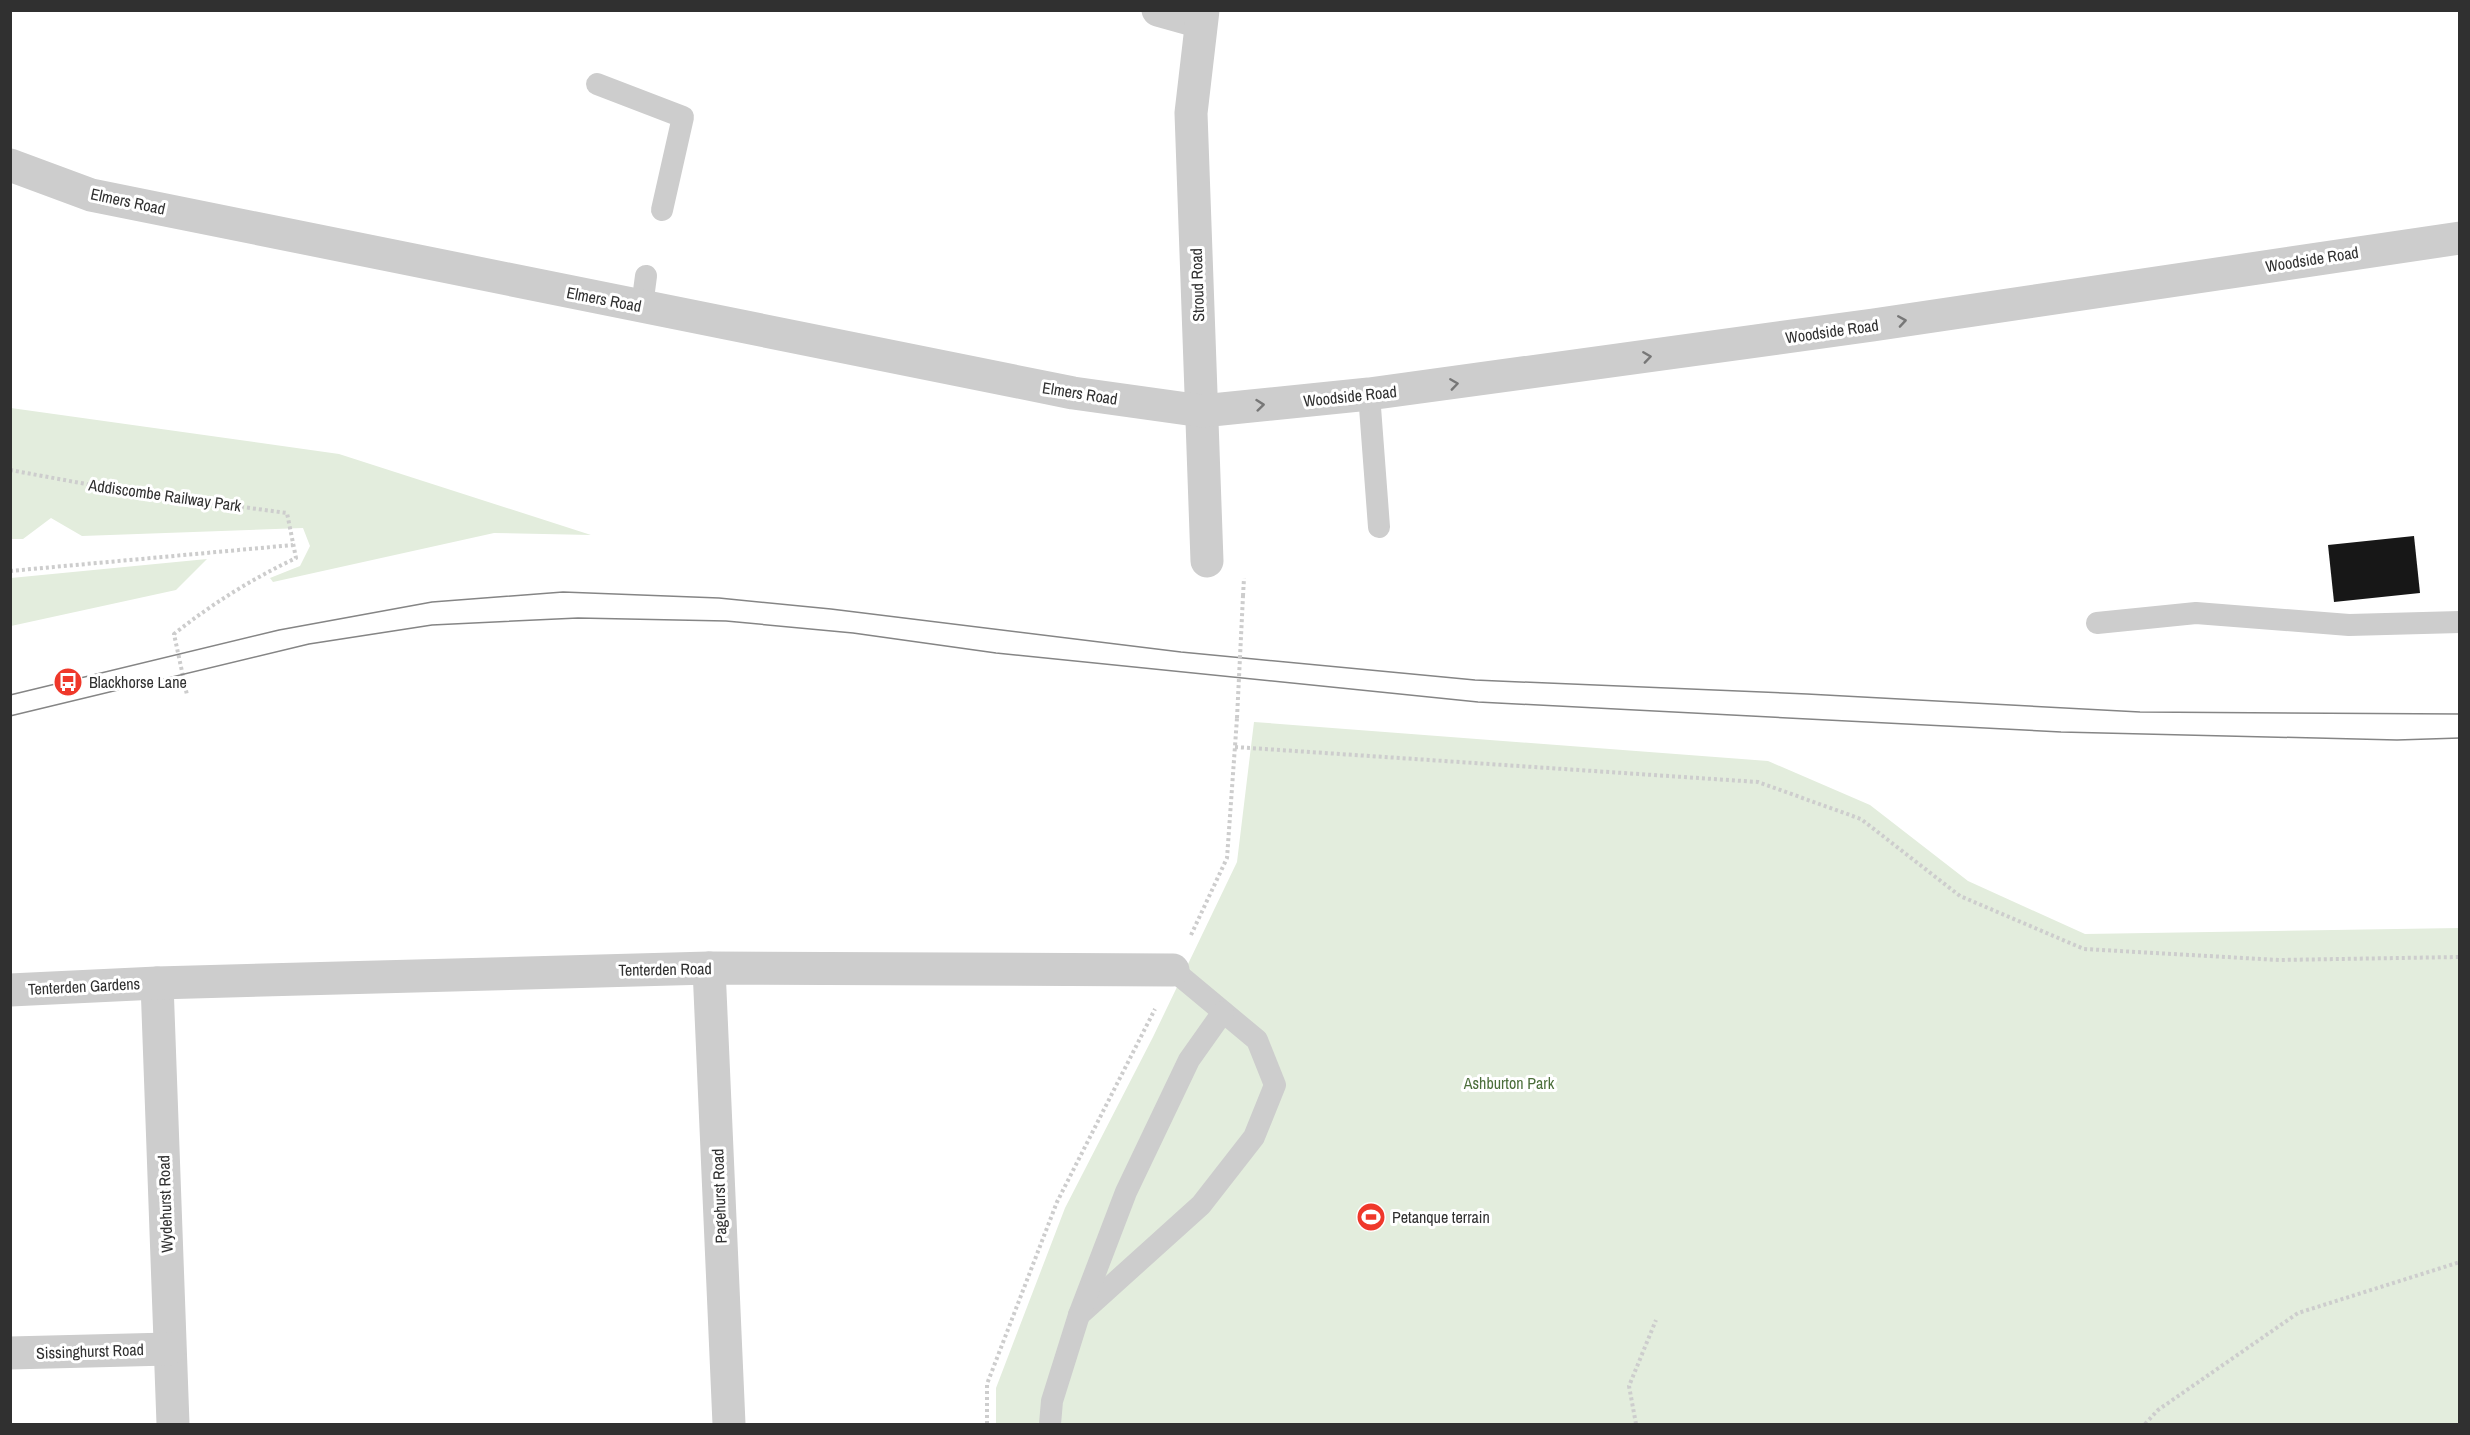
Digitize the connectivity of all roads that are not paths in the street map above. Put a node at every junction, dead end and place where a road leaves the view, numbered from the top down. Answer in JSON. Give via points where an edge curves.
{"nodes":[{"id":1,"x":1158,"y":10,"type":"edge"},
{"id":2,"x":1202,"y":16,"type":"edge"},
{"id":3,"x":597,"y":84,"type":"dead end"},
{"id":4,"x":10,"y":165,"type":"edge"},
{"id":5,"x":662,"y":210,"type":"dead end"},
{"id":6,"x":2460,"y":238,"type":"edge"},
{"id":7,"x":1369,"y":394,"type":"junction"},
{"id":8,"x":1202,"y":411,"type":"junction"},
{"id":9,"x":1379,"y":527,"type":"dead end"},
{"id":10,"x":1208,"y":561,"type":"dead end"},
{"id":11,"x":2460,"y":622,"type":"edge"},
{"id":12,"x":2097,"y":623,"type":"dead end"},
{"id":13,"x":709,"y":968,"type":"junction"},
{"id":14,"x":1173,"y":970,"type":"joint"},
{"id":15,"x":157,"y":983,"type":"junction"},
{"id":16,"x":10,"y":990,"type":"edge"},
{"id":17,"x":1223,"y":1012,"type":"junction"},
{"id":18,"x":1079,"y":1315,"type":"junction"},
{"id":19,"x":169,"y":1349,"type":"junction"},
{"id":20,"x":10,"y":1353,"type":"edge"},
{"id":21,"x":173,"y":1425,"type":"edge"},
{"id":22,"x":729,"y":1425,"type":"edge"},
{"id":23,"x":1050,"y":1425,"type":"edge"}],
"edges":[{"from":1,"to":2,"type":"street"},
{"from":2,"to":8,"type":"street","name":"Stroud Road","via":[[1191,113]]},
{"from":3,"to":5,"type":"lane","via":[[684,117]]},
{"from":4,"to":8,"type":"street","name":"Elmers Road","via":[[91,195],[644,291],[1073,393]]},
{"from":7,"to":6,"type":"street","name":"Woodside Road","one_way":true,"via":[[1873,325]]},
{"from":8,"to":7,"type":"street","name":"Woodside Road","one_way":true},
{"from":7,"to":9,"type":"lane"},
{"from":8,"to":10,"type":"street","name":"Stroud Road"},
{"from":11,"to":12,"type":"lane","via":[[2349,625],[2196,613]]},
{"from":13,"to":14,"type":"street","name":"Tenterden Road"},
{"from":13,"to":15,"type":"street","name":"Tenterden Road"},
{"from":13,"to":22,"type":"street","name":"Pagehurst Road"},
{"from":14,"to":17,"type":"lane"},
{"from":15,"to":16,"type":"street","name":"Tenterden Gardens"},
{"from":15,"to":19,"type":"street","name":"Wydehurst Road"},
{"from":17,"to":18,"type":"lane","via":[[1189,1059],[1131,1182]]},
{"from":17,"to":18,"type":"lane","via":[[1257,1040],[1275,1085],[1254,1137],[1201,1205]]},
{"from":18,"to":23,"type":"lane","via":[[1052,1401]]},
{"from":19,"to":20,"type":"street","name":"Sissinghurst Road"},
{"from":19,"to":21,"type":"street","name":"Wydehurst Road"}]}
